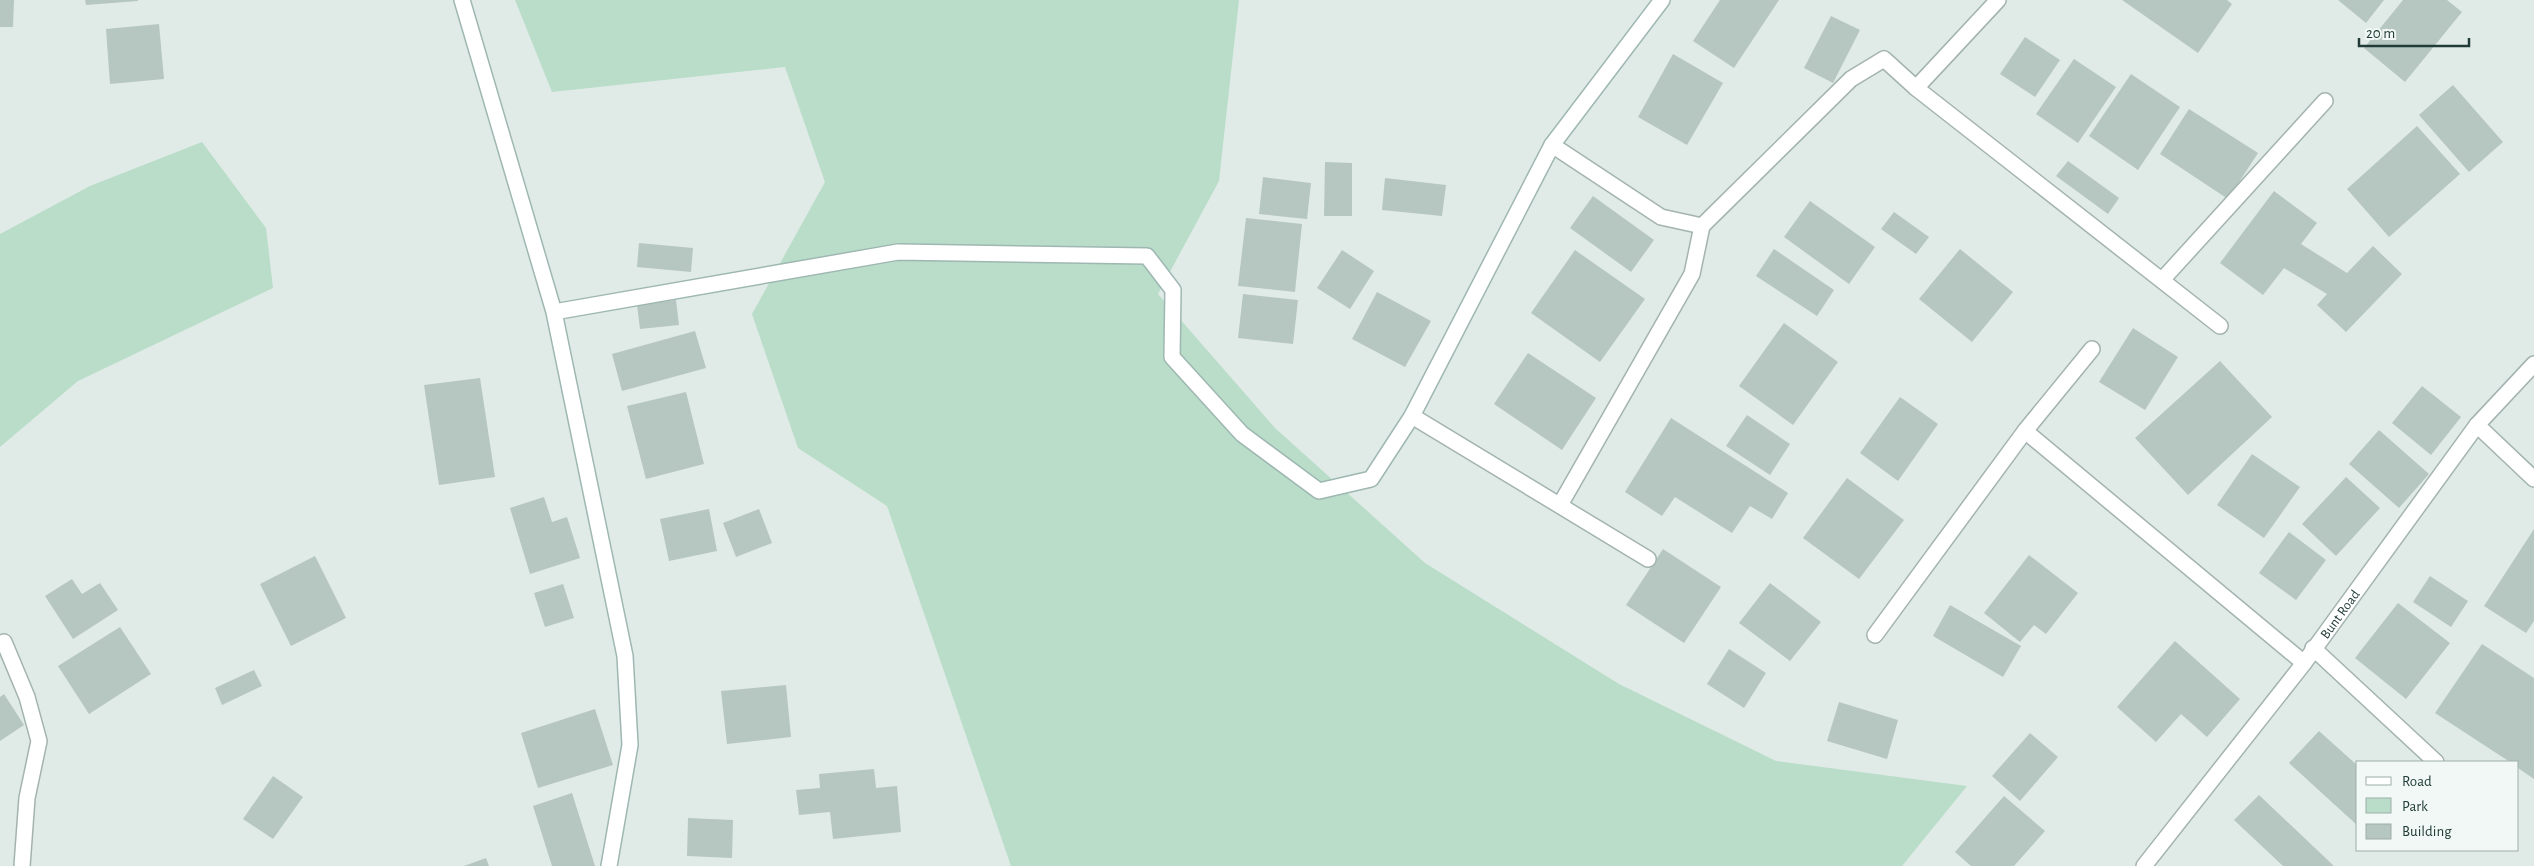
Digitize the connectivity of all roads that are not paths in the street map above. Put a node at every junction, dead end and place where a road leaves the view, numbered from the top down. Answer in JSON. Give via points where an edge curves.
{"nodes":[{"id":1,"x":462,"y":0,"type":"edge"},
{"id":2,"x":1662,"y":0,"type":"edge"},
{"id":3,"x":1998,"y":0,"type":"edge"},
{"id":4,"x":1916,"y":88,"type":"junction"},
{"id":5,"x":2325,"y":101,"type":"dead end"},
{"id":6,"x":1552,"y":145,"type":"junction"},
{"id":7,"x":1702,"y":226,"type":"junction"},
{"id":8,"x":2162,"y":280,"type":"junction"},
{"id":9,"x":554,"y":312,"type":"junction"},
{"id":10,"x":2220,"y":326,"type":"dead end"},
{"id":11,"x":2092,"y":349,"type":"dead end"},
{"id":12,"x":2534,"y":364,"type":"edge"},
{"id":13,"x":1412,"y":416,"type":"junction"},
{"id":14,"x":2478,"y":425,"type":"junction"},
{"id":15,"x":2025,"y":431,"type":"junction"},
{"id":16,"x":2534,"y":479,"type":"edge"},
{"id":17,"x":1560,"y":505,"type":"junction"},
{"id":18,"x":1648,"y":559,"type":"dead end"},
{"id":19,"x":1876,"y":635,"type":"dead end"},
{"id":20,"x":4,"y":642,"type":"dead end"},
{"id":21,"x":2313,"y":648,"type":"junction"},
{"id":22,"x":2304,"y":663,"type":"junction"},
{"id":23,"x":2435,"y":761,"type":"edge"},
{"id":24,"x":22,"y":866,"type":"edge"},
{"id":25,"x":609,"y":866,"type":"edge"},
{"id":26,"x":2144,"y":866,"type":"edge"}],
"edges":[{"from":1,"to":9,"type":"street"},
{"from":2,"to":6,"type":"street"},
{"from":3,"to":4,"type":"street"},
{"from":4,"to":7,"type":"street","via":[[1884,58],[1851,79]]},
{"from":4,"to":8,"type":"street"},
{"from":5,"to":8,"type":"street"},
{"from":6,"to":7,"type":"street","via":[[1661,217]]},
{"from":6,"to":13,"type":"street"},
{"from":7,"to":17,"type":"street","via":[[1692,274]]},
{"from":8,"to":10,"type":"street"},
{"from":9,"to":13,"type":"street","via":[[898,252],[1148,256],[1173,290],[1172,357],[1242,434],[1319,491],[1370,479]]},
{"from":9,"to":25,"type":"street","via":[[625,656],[630,745]]},
{"from":11,"to":15,"type":"street"},
{"from":12,"to":14,"type":"street","name":"Bunt Road"},
{"from":13,"to":17,"type":"street"},
{"from":14,"to":16,"type":"street"},
{"from":14,"to":21,"type":"street","name":"Bunt Road"},
{"from":15,"to":19,"type":"street"},
{"from":15,"to":22,"type":"street"},
{"from":17,"to":18,"type":"street"},
{"from":20,"to":24,"type":"street","via":[[27,697],[39,741],[28,798]]},
{"from":21,"to":22,"type":"street","name":"Bunt Road"},
{"from":21,"to":23,"type":"street"},
{"from":22,"to":26,"type":"street","name":"Bunt Road"}]}
